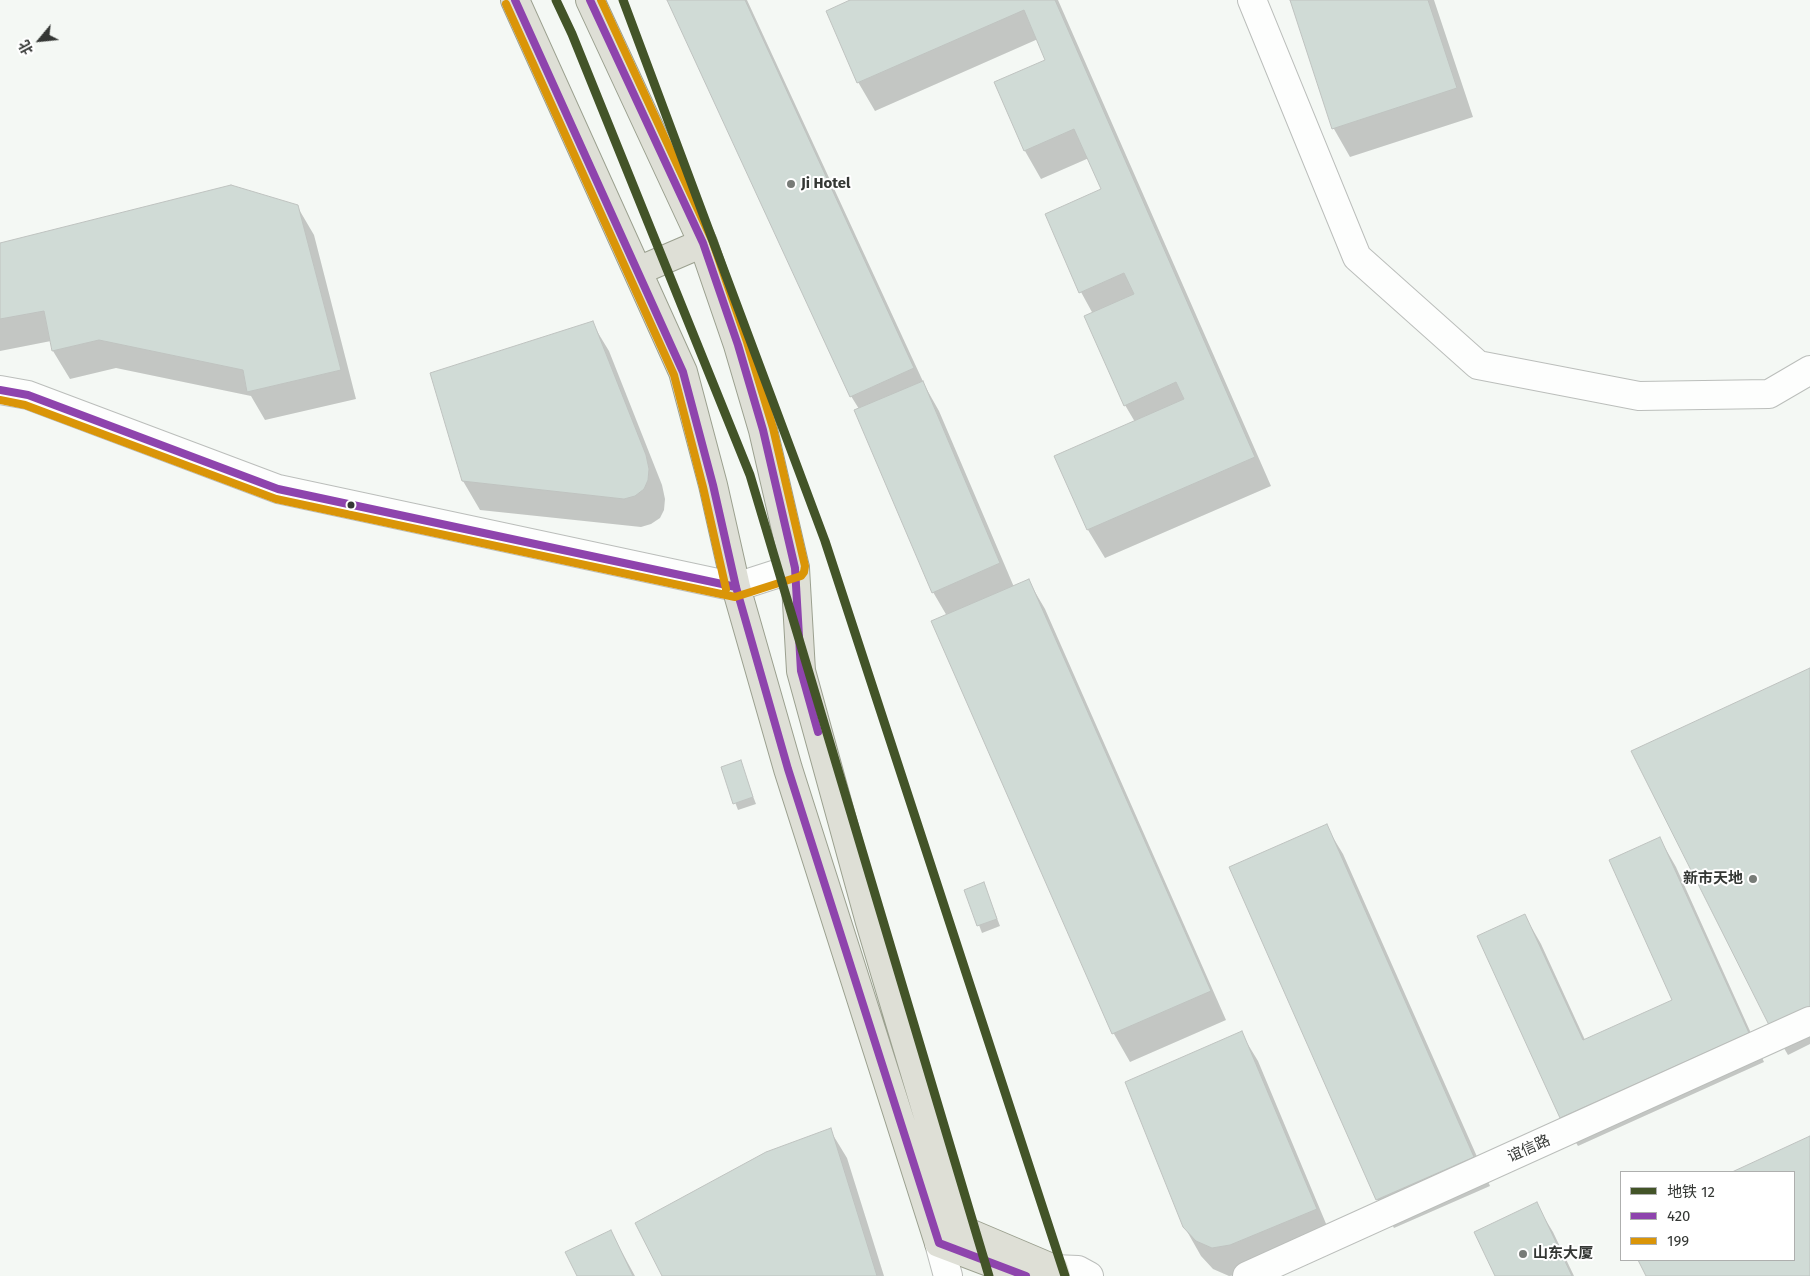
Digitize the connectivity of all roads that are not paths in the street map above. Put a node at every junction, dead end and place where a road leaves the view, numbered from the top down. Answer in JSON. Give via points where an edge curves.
{"nodes":[{"id":1,"x":515,"y":0,"type":"edge"},
{"id":2,"x":590,"y":0,"type":"edge"},
{"id":3,"x":1252,"y":0,"type":"edge"},
{"id":4,"x":703,"y":243,"type":"junction"},
{"id":5,"x":638,"y":271,"type":"junction"},
{"id":6,"x":1810,"y":370,"type":"edge"},
{"id":7,"x":0,"y":390,"type":"edge"},
{"id":8,"x":796,"y":568,"type":"junction"},
{"id":9,"x":736,"y":587,"type":"junction"},
{"id":10,"x":1810,"y":1021,"type":"edge"},
{"id":11,"x":951,"y":1236,"type":"junction"},
{"id":12,"x":1053,"y":1274,"type":"edge"},
{"id":13,"x":948,"y":1276,"type":"edge"},
{"id":14,"x":1026,"y":1276,"type":"edge"},
{"id":15,"x":1089,"y":1276,"type":"edge"},
{"id":16,"x":1248,"y":1276,"type":"edge"}],
"edges":[{"from":1,"to":5,"type":"main road"},
{"from":2,"to":4,"type":"main road"},
{"from":3,"to":6,"type":"street","via":[[1357,257],[1478,365],[1639,396],[1769,394]]},
{"from":4,"to":5,"type":"main road"},
{"from":4,"to":8,"type":"main road","via":[[760,420]]},
{"from":5,"to":9,"type":"main road","via":[[683,372]]},
{"from":7,"to":9,"type":"street","via":[[28,395],[278,488]]},
{"from":8,"to":9,"type":"street"},
{"from":8,"to":11,"type":"main road","via":[[801,671]]},
{"from":9,"to":11,"type":"main road","via":[[788,769]]},
{"from":10,"to":16,"type":"street","name":"谊信路"},
{"from":11,"to":12,"type":"main road"},
{"from":11,"to":13,"type":"street"},
{"from":11,"to":14,"type":"main road"},
{"from":12,"to":15,"type":"street","via":[[1078,1270]]}]}
